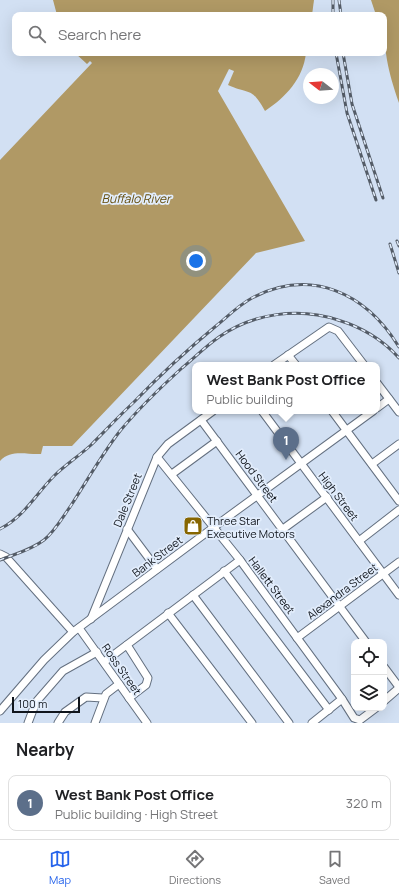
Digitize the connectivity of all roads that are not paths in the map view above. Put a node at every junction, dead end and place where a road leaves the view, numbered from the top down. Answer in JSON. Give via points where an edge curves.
{"nodes":[{"id":1,"x":288,"y":355,"type":"junction"},
{"id":2,"x":278,"y":362,"type":"edge"},
{"id":3,"x":294,"y":362,"type":"edge"},
{"id":4,"x":362,"y":362,"type":"edge"},
{"id":5,"x":380,"y":387,"type":"edge"},
{"id":6,"x":389,"y":399,"type":"junction"},
{"id":7,"x":380,"y":406,"type":"edge"},
{"id":8,"x":399,"y":412,"type":"edge"},
{"id":9,"x":209,"y":414,"type":"edge"},
{"id":10,"x":264,"y":414,"type":"edge"},
{"id":11,"x":334,"y":414,"type":"edge"},
{"id":12,"x":369,"y":414,"type":"edge"},
{"id":13,"x":201,"y":420,"type":"junction"},
{"id":14,"x":347,"y":431,"type":"junction"},
{"id":15,"x":217,"y":441,"type":"junction"},
{"id":16,"x":399,"y":444,"type":"edge"},
{"id":17,"x":157,"y":457,"type":"junction"},
{"id":18,"x":302,"y":464,"type":"junction"},
{"id":19,"x":372,"y":464,"type":"junction"},
{"id":20,"x":172,"y":474,"type":"junction"},
{"id":21,"x":256,"y":495,"type":"junction"},
{"id":22,"x":327,"y":497,"type":"junction"},
{"id":23,"x":399,"y":501,"type":"edge"},
{"id":24,"x":399,"y":510,"type":"edge"},
{"id":25,"x":214,"y":527,"type":"junction"},
{"id":26,"x":127,"y":529,"type":"junction"},
{"id":27,"x":283,"y":529,"type":"junction"},
{"id":28,"x":359,"y":541,"type":"junction"},
{"id":29,"x":0,"y":554,"type":"edge"},
{"id":30,"x":240,"y":560,"type":"junction"},
{"id":31,"x":399,"y":562,"type":"edge"},
{"id":32,"x":157,"y":569,"type":"junction"},
{"id":33,"x":224,"y":571,"type":"junction"},
{"id":34,"x":383,"y":574,"type":"junction"},
{"id":35,"x":193,"y":595,"type":"junction"},
{"id":36,"x":399,"y":595,"type":"edge"},
{"id":37,"x":340,"y":606,"type":"junction"},
{"id":38,"x":168,"y":613,"type":"junction"},
{"id":39,"x":91,"y":619,"type":"junction"},
{"id":40,"x":76,"y":630,"type":"junction"},
{"id":41,"x":297,"y":638,"type":"junction"},
{"id":42,"x":364,"y":639,"type":"edge"},
{"id":43,"x":127,"y":645,"type":"junction"},
{"id":44,"x":97,"y":652,"type":"junction"},
{"id":45,"x":104,"y":662,"type":"junction"},
{"id":46,"x":387,"y":670,"type":"edge"},
{"id":47,"x":119,"y":684,"type":"junction"},
{"id":48,"x":399,"y":688,"type":"edge"},
{"id":49,"x":103,"y":698,"type":"junction"},
{"id":50,"x":129,"y":698,"type":"junction"},
{"id":51,"x":387,"y":698,"type":"edge"},
{"id":52,"x":342,"y":699,"type":"junction"},
{"id":53,"x":329,"y":710,"type":"junction"},
{"id":54,"x":0,"y":711,"type":"edge"},
{"id":55,"x":372,"y":711,"type":"edge"},
{"id":56,"x":28,"y":723,"type":"edge"},
{"id":57,"x":58,"y":723,"type":"edge"},
{"id":58,"x":95,"y":723,"type":"edge"},
{"id":59,"x":147,"y":723,"type":"edge"},
{"id":60,"x":252,"y":723,"type":"edge"},
{"id":61,"x":290,"y":723,"type":"edge"},
{"id":62,"x":312,"y":723,"type":"edge"}],
"edges":[{"from":1,"to":2,"type":"street"},
{"from":1,"to":3,"type":"street"},
{"from":1,"to":4,"type":"street","via":[[331,327],[338,331]]},
{"from":5,"to":6,"type":"street"},
{"from":6,"to":7,"type":"street"},
{"from":6,"to":8,"type":"street"},
{"from":9,"to":13,"type":"street","name":"Dale Street"},
{"from":10,"to":18,"type":"street","name":"High Street"},
{"from":11,"to":14,"type":"street"},
{"from":12,"to":14,"type":"street","name":"Bank Street"},
{"from":13,"to":15,"type":"street","name":"Hood Street"},
{"from":13,"to":17,"type":"street","name":"Dale Street","via":[[168,444]]},
{"from":14,"to":18,"type":"street","name":"Bank Street"},
{"from":14,"to":19,"type":"street"},
{"from":15,"to":20,"type":"street"},
{"from":15,"to":21,"type":"street","name":"Hood Street"},
{"from":16,"to":19,"type":"street"},
{"from":17,"to":20,"type":"street","name":"Hallett Street"},
{"from":17,"to":26,"type":"street","name":"Dale Street"},
{"from":18,"to":21,"type":"street","name":"Bank Street"},
{"from":18,"to":22,"type":"street","name":"High Street"},
{"from":19,"to":23,"type":"street"},
{"from":20,"to":25,"type":"street","name":"Hallett Street"},
{"from":21,"to":25,"type":"street","name":"Bank Street"},
{"from":21,"to":27,"type":"street","name":"Hood Street"},
{"from":22,"to":27,"type":"street"},
{"from":22,"to":28,"type":"street","name":"High Street"},
{"from":24,"to":28,"type":"street"},
{"from":25,"to":30,"type":"street","name":"Hallett Street"},
{"from":25,"to":32,"type":"street","name":"Bank Street"},
{"from":26,"to":32,"type":"street"},
{"from":26,"to":39,"type":"street","name":"Dale Street"},
{"from":27,"to":37,"type":"street","name":"Hood Street"},
{"from":28,"to":34,"type":"street","name":"High Street"},
{"from":29,"to":40,"type":"street","name":"Ross Street","via":[[6,557]]},
{"from":30,"to":33,"type":"street"},
{"from":30,"to":41,"type":"street","name":"Hallett Street"},
{"from":31,"to":34,"type":"street","name":"Alexandra Street"},
{"from":32,"to":39,"type":"street","name":"Bank Street"},
{"from":33,"to":35,"type":"street"},
{"from":33,"to":53,"type":"street"},
{"from":34,"to":36,"type":"street","name":"High Street"},
{"from":34,"to":37,"type":"street","name":"Alexandra Street"},
{"from":35,"to":38,"type":"street"},
{"from":35,"to":61,"type":"street"},
{"from":37,"to":41,"type":"street","name":"Alexandra Street"},
{"from":37,"to":42,"type":"street","name":"Hood Street"},
{"from":38,"to":43,"type":"street"},
{"from":38,"to":60,"type":"street"},
{"from":39,"to":40,"type":"street","name":"Bank Street"},
{"from":40,"to":44,"type":"street","name":"Ross Street"},
{"from":40,"to":54,"type":"street","name":"Bank Street","via":[[44,660]]},
{"from":41,"to":52,"type":"street","name":"Hallett Street"},
{"from":43,"to":45,"type":"street"},
{"from":43,"to":50,"type":"street","via":[[148,678],[146,686]]},
{"from":44,"to":45,"type":"street","name":"Ross Street"},
{"from":44,"to":56,"type":"street","via":[[63,671],[36,702]]},
{"from":45,"to":47,"type":"street","name":"Ross Street"},
{"from":46,"to":48,"type":"street"},
{"from":47,"to":49,"type":"street","via":[[109,690]]},
{"from":47,"to":50,"type":"street","name":"Ross Street"},
{"from":48,"to":51,"type":"street"},
{"from":49,"to":57,"type":"street","via":[[86,697],[65,712]]},
{"from":49,"to":58,"type":"street"},
{"from":50,"to":59,"type":"street","name":"Ross Street"},
{"from":52,"to":53,"type":"street"},
{"from":52,"to":55,"type":"street","name":"Hallett Street","via":[[355,719],[360,720]]},
{"from":53,"to":62,"type":"street"}]}
